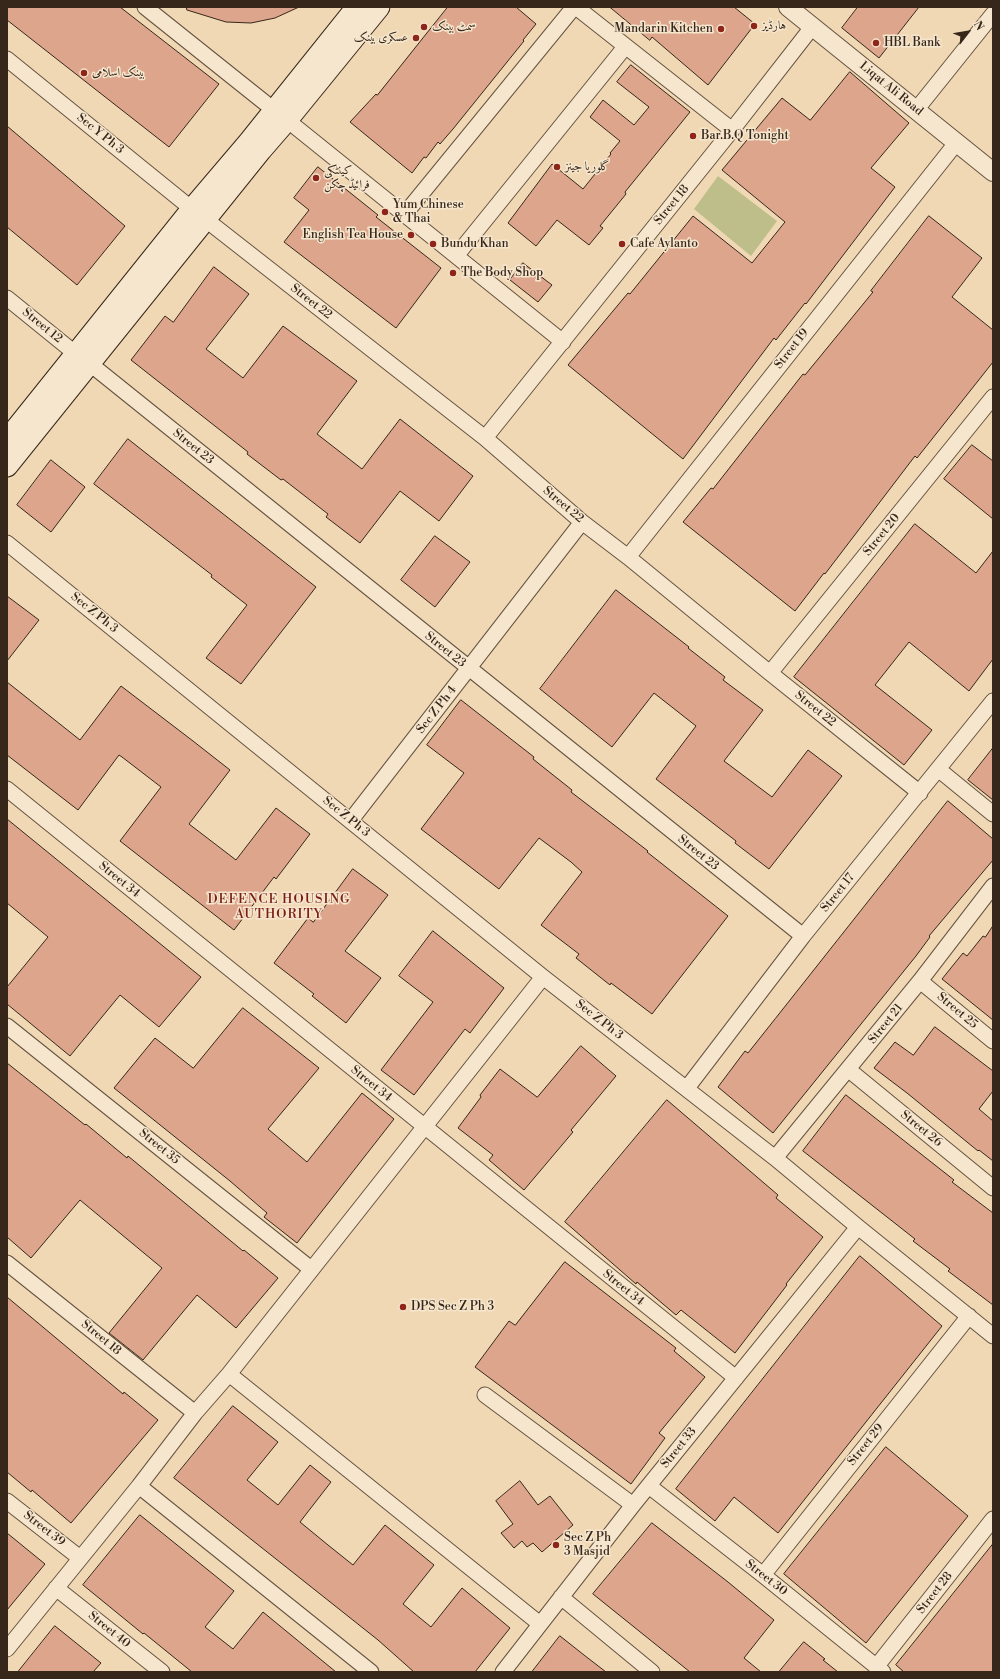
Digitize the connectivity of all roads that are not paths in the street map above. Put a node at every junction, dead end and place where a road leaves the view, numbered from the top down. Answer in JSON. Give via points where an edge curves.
{"nodes":[{"id":1,"x":145,"y":7,"type":"edge"},
{"id":2,"x":357,"y":7,"type":"edge"},
{"id":3,"x":379,"y":7,"type":"edge"},
{"id":4,"x":575,"y":7,"type":"edge"},
{"id":5,"x":788,"y":7,"type":"edge"},
{"id":6,"x":993,"y":14,"type":"edge"},
{"id":7,"x":812,"y":26,"type":"junction"},
{"id":8,"x":625,"y":47,"type":"junction"},
{"id":9,"x":7,"y":59,"type":"edge"},
{"id":10,"x":916,"y":110,"type":"junction"},
{"id":11,"x":280,"y":115,"type":"junction"},
{"id":12,"x":732,"y":130,"type":"junction"},
{"id":13,"x":957,"y":142,"type":"junction"},
{"id":14,"x":993,"y":172,"type":"edge"},
{"id":15,"x":199,"y":214,"type":"junction"},
{"id":16,"x":404,"y":215,"type":"junction"},
{"id":17,"x":456,"y":256,"type":"junction"},
{"id":18,"x":7,"y":298,"type":"edge"},
{"id":19,"x":563,"y":342,"type":"junction"},
{"id":20,"x":83,"y":359,"type":"junction"},
{"id":21,"x":993,"y":397,"type":"edge"},
{"id":22,"x":485,"y":438,"type":"junction"},
{"id":23,"x":7,"y":440,"type":"edge"},
{"id":24,"x":7,"y":466,"type":"edge"},
{"id":25,"x":582,"y":522,"type":"junction"},
{"id":26,"x":7,"y":543,"type":"edge"},
{"id":27,"x":628,"y":556,"type":"junction"},
{"id":28,"x":469,"y":669,"type":"junction"},
{"id":29,"x":770,"y":673,"type":"junction"},
{"id":30,"x":993,"y":701,"type":"edge"},
{"id":31,"x":938,"y":769,"type":"junction"},
{"id":32,"x":7,"y":789,"type":"edge"},
{"id":33,"x":920,"y":793,"type":"junction"},
{"id":34,"x":993,"y":814,"type":"edge"},
{"id":35,"x":350,"y":820,"type":"junction"},
{"id":36,"x":993,"y":886,"type":"edge"},
{"id":37,"x":803,"y":936,"type":"junction"},
{"id":38,"x":543,"y":977,"type":"junction"},
{"id":39,"x":920,"y":981,"type":"junction"},
{"id":40,"x":7,"y":1026,"type":"edge"},
{"id":41,"x":993,"y":1041,"type":"edge"},
{"id":42,"x":849,"y":1070,"type":"junction"},
{"id":43,"x":687,"y":1088,"type":"junction"},
{"id":44,"x":424,"y":1128,"type":"junction"},
{"id":45,"x":775,"y":1158,"type":"junction"},
{"id":46,"x":993,"y":1188,"type":"edge"},
{"id":47,"x":858,"y":1227,"type":"junction"},
{"id":48,"x":7,"y":1263,"type":"edge"},
{"id":49,"x":311,"y":1269,"type":"junction"},
{"id":50,"x":969,"y":1316,"type":"junction"},
{"id":51,"x":993,"y":1336,"type":"edge"},
{"id":52,"x":229,"y":1374,"type":"junction"},
{"id":53,"x":736,"y":1378,"type":"junction"},
{"id":54,"x":485,"y":1395,"type":"dead end"},
{"id":55,"x":194,"y":1413,"type":"junction"},
{"id":56,"x":139,"y":1486,"type":"junction"},
{"id":57,"x":648,"y":1486,"type":"junction"},
{"id":58,"x":7,"y":1501,"type":"edge"},
{"id":59,"x":633,"y":1505,"type":"junction"},
{"id":60,"x":993,"y":1520,"type":"edge"},
{"id":61,"x":80,"y":1558,"type":"junction"},
{"id":62,"x":763,"y":1575,"type":"junction"},
{"id":63,"x":56,"y":1588,"type":"junction"},
{"id":64,"x":561,"y":1597,"type":"junction"},
{"id":65,"x":540,"y":1624,"type":"junction"},
{"id":66,"x":7,"y":1649,"type":"edge"},
{"id":67,"x":879,"y":1669,"type":"edge"},
{"id":68,"x":162,"y":1672,"type":"edge"},
{"id":69,"x":371,"y":1672,"type":"edge"},
{"id":70,"x":503,"y":1672,"type":"edge"},
{"id":71,"x":652,"y":1672,"type":"edge"}],
"edges":[{"from":1,"to":11,"type":"street"},
{"from":2,"to":11,"type":"main road"},
{"from":3,"to":11,"type":"main road"},
{"from":4,"to":8,"type":"street"},
{"from":4,"to":16,"type":"street"},
{"from":5,"to":7,"type":"street","name":"Liqat Ali Road"},
{"from":6,"to":10,"type":"street"},
{"from":7,"to":10,"type":"street","name":"Liqat Ali Road"},
{"from":7,"to":12,"type":"street","name":"Street 18"},
{"from":8,"to":12,"type":"street"},
{"from":8,"to":17,"type":"street"},
{"from":9,"to":15,"type":"street","name":"Sec Y Ph 3"},
{"from":10,"to":13,"type":"street","name":"Liqat Ali Road"},
{"from":11,"to":15,"type":"main road"},
{"from":11,"to":16,"type":"street"},
{"from":12,"to":19,"type":"street","name":"Street 18"},
{"from":13,"to":14,"type":"street","name":"Liqat Ali Road"},
{"from":13,"to":27,"type":"street","name":"Street 19"},
{"from":15,"to":20,"type":"main road"},
{"from":15,"to":22,"type":"street","name":"Street 22"},
{"from":16,"to":17,"type":"street"},
{"from":17,"to":19,"type":"street"},
{"from":18,"to":20,"type":"street","name":"Street 12"},
{"from":19,"to":22,"type":"street","name":"Street 18"},
{"from":20,"to":23,"type":"main road"},
{"from":20,"to":24,"type":"main road"},
{"from":20,"to":28,"type":"street","name":"Street 23"},
{"from":21,"to":29,"type":"street","name":"Street 20"},
{"from":22,"to":25,"type":"street","name":"Street 22"},
{"from":25,"to":27,"type":"street","name":"Street 22"},
{"from":25,"to":28,"type":"street","name":"Sec Z Ph 4"},
{"from":26,"to":35,"type":"street","name":"Sec Z Ph 3"},
{"from":27,"to":29,"type":"street","name":"Street 22"},
{"from":28,"to":35,"type":"street","name":"Sec Z Ph 4"},
{"from":28,"to":37,"type":"street","name":"Street 23"},
{"from":29,"to":33,"type":"street","name":"Street 22"},
{"from":30,"to":31,"type":"street","name":"Street 17"},
{"from":31,"to":33,"type":"street","name":"Street 17"},
{"from":31,"to":34,"type":"street"},
{"from":32,"to":44,"type":"street","name":"Street 34"},
{"from":33,"to":37,"type":"street","name":"Street 17"},
{"from":35,"to":38,"type":"street","name":"Sec Z Ph 3"},
{"from":36,"to":39,"type":"street","name":"Street 21"},
{"from":37,"to":43,"type":"street","name":"Street 17"},
{"from":38,"to":43,"type":"street","name":"Sec Z Ph 3"},
{"from":38,"to":44,"type":"street"},
{"from":39,"to":41,"type":"street","name":"Street 25"},
{"from":39,"to":42,"type":"street","name":"Street 21"},
{"from":40,"to":49,"type":"street","name":"Street 35"},
{"from":42,"to":45,"type":"street","name":"Street 21"},
{"from":42,"to":46,"type":"street","name":"Street 26"},
{"from":43,"to":45,"type":"street","name":"Sec Z Ph 3"},
{"from":44,"to":49,"type":"street"},
{"from":44,"to":53,"type":"street","name":"Street 34"},
{"from":45,"to":47,"type":"street","name":"Sec Z Ph 3"},
{"from":47,"to":50,"type":"street","name":"Sec Z Ph 3"},
{"from":47,"to":53,"type":"street","name":"Street 33"},
{"from":48,"to":55,"type":"street","name":"Street 18"},
{"from":49,"to":52,"type":"street"},
{"from":50,"to":51,"type":"street","name":"Sec Z Ph 3"},
{"from":50,"to":62,"type":"street","name":"Street 29"},
{"from":52,"to":55,"type":"street"},
{"from":52,"to":65,"type":"street"},
{"from":53,"to":57,"type":"street","name":"Street 33"},
{"from":54,"to":59,"type":"street"},
{"from":55,"to":56,"type":"street"},
{"from":56,"to":61,"type":"street"},
{"from":56,"to":69,"type":"street"},
{"from":57,"to":59,"type":"street","name":"Street 33"},
{"from":57,"to":62,"type":"street","name":"Street 30"},
{"from":58,"to":61,"type":"street","name":"Street 39"},
{"from":59,"to":64,"type":"street","name":"Street 33"},
{"from":60,"to":67,"type":"street","name":"Street 28"},
{"from":61,"to":63,"type":"street"},
{"from":62,"to":67,"type":"street","name":"Street 30"},
{"from":63,"to":66,"type":"street"},
{"from":63,"to":68,"type":"street","name":"Street 40"},
{"from":64,"to":65,"type":"street","name":"Street 33"},
{"from":64,"to":71,"type":"street"},
{"from":65,"to":70,"type":"street","name":"Street 33"}]}
